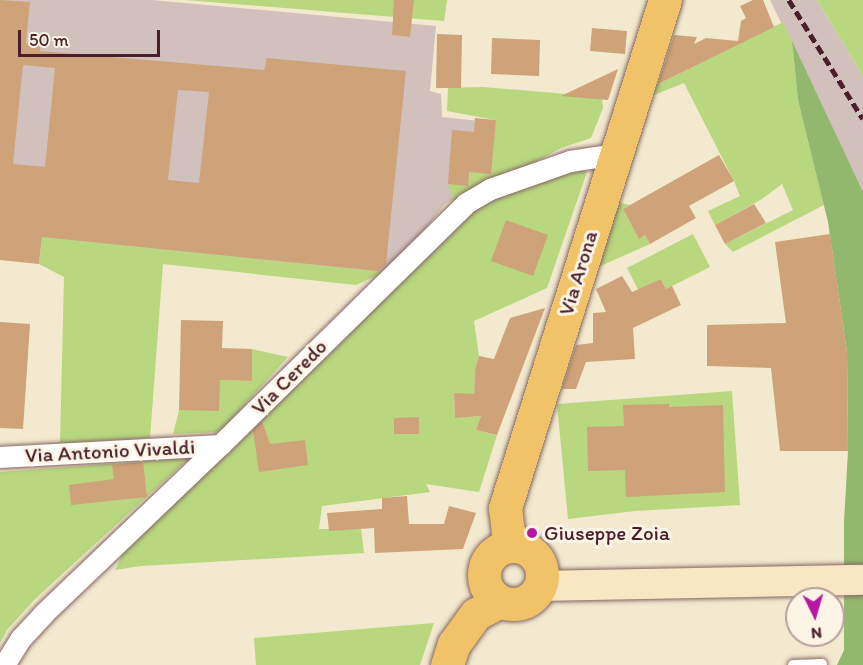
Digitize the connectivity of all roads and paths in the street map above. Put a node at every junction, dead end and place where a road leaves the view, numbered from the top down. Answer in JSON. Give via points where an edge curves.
{"nodes":[{"id":1,"x":665,"y":0,"type":"edge"},
{"id":2,"x":615,"y":154,"type":"junction"},
{"id":3,"x":220,"y":446,"type":"junction"},
{"id":4,"x":0,"y":457,"type":"edge"},
{"id":5,"x":517,"y":546,"type":"junction"},
{"id":6,"x":863,"y":579,"type":"edge"},
{"id":7,"x":540,"y":586,"type":"junction"},
{"id":8,"x":499,"y":602,"type":"junction"},
{"id":9,"x":822,"y":664,"type":"edge"},
{"id":10,"x":4,"y":665,"type":"edge"},
{"id":11,"x":447,"y":665,"type":"edge"},
{"id":12,"x":793,"y":665,"type":"edge"}],
"edges":[{"from":1,"to":2,"type":"main road","name":"Via Arona"},
{"from":2,"to":3,"type":"street","name":"Via Ceredo","via":[[570,161],[490,189],[466,203]]},
{"from":2,"to":5,"type":"main road","name":"Via Arona","via":[[505,508],[508,532]]},
{"from":3,"to":4,"type":"street","name":"Via Antonio Vivaldi"},
{"from":3,"to":10,"type":"street","name":"Via Ceredo","via":[[43,614]]},
{"from":5,"to":7,"type":"main road","via":[[538,560]]},
{"from":5,"to":8,"type":"main road","via":[[499,549],[483,571],[486,589]]},
{"from":6,"to":7,"type":"main road"},
{"from":7,"to":8,"type":"main road","via":[[523,603]]},
{"from":8,"to":11,"type":"main road","via":[[476,614],[454,644]]},
{"from":9,"to":12,"type":"lane"}]}
